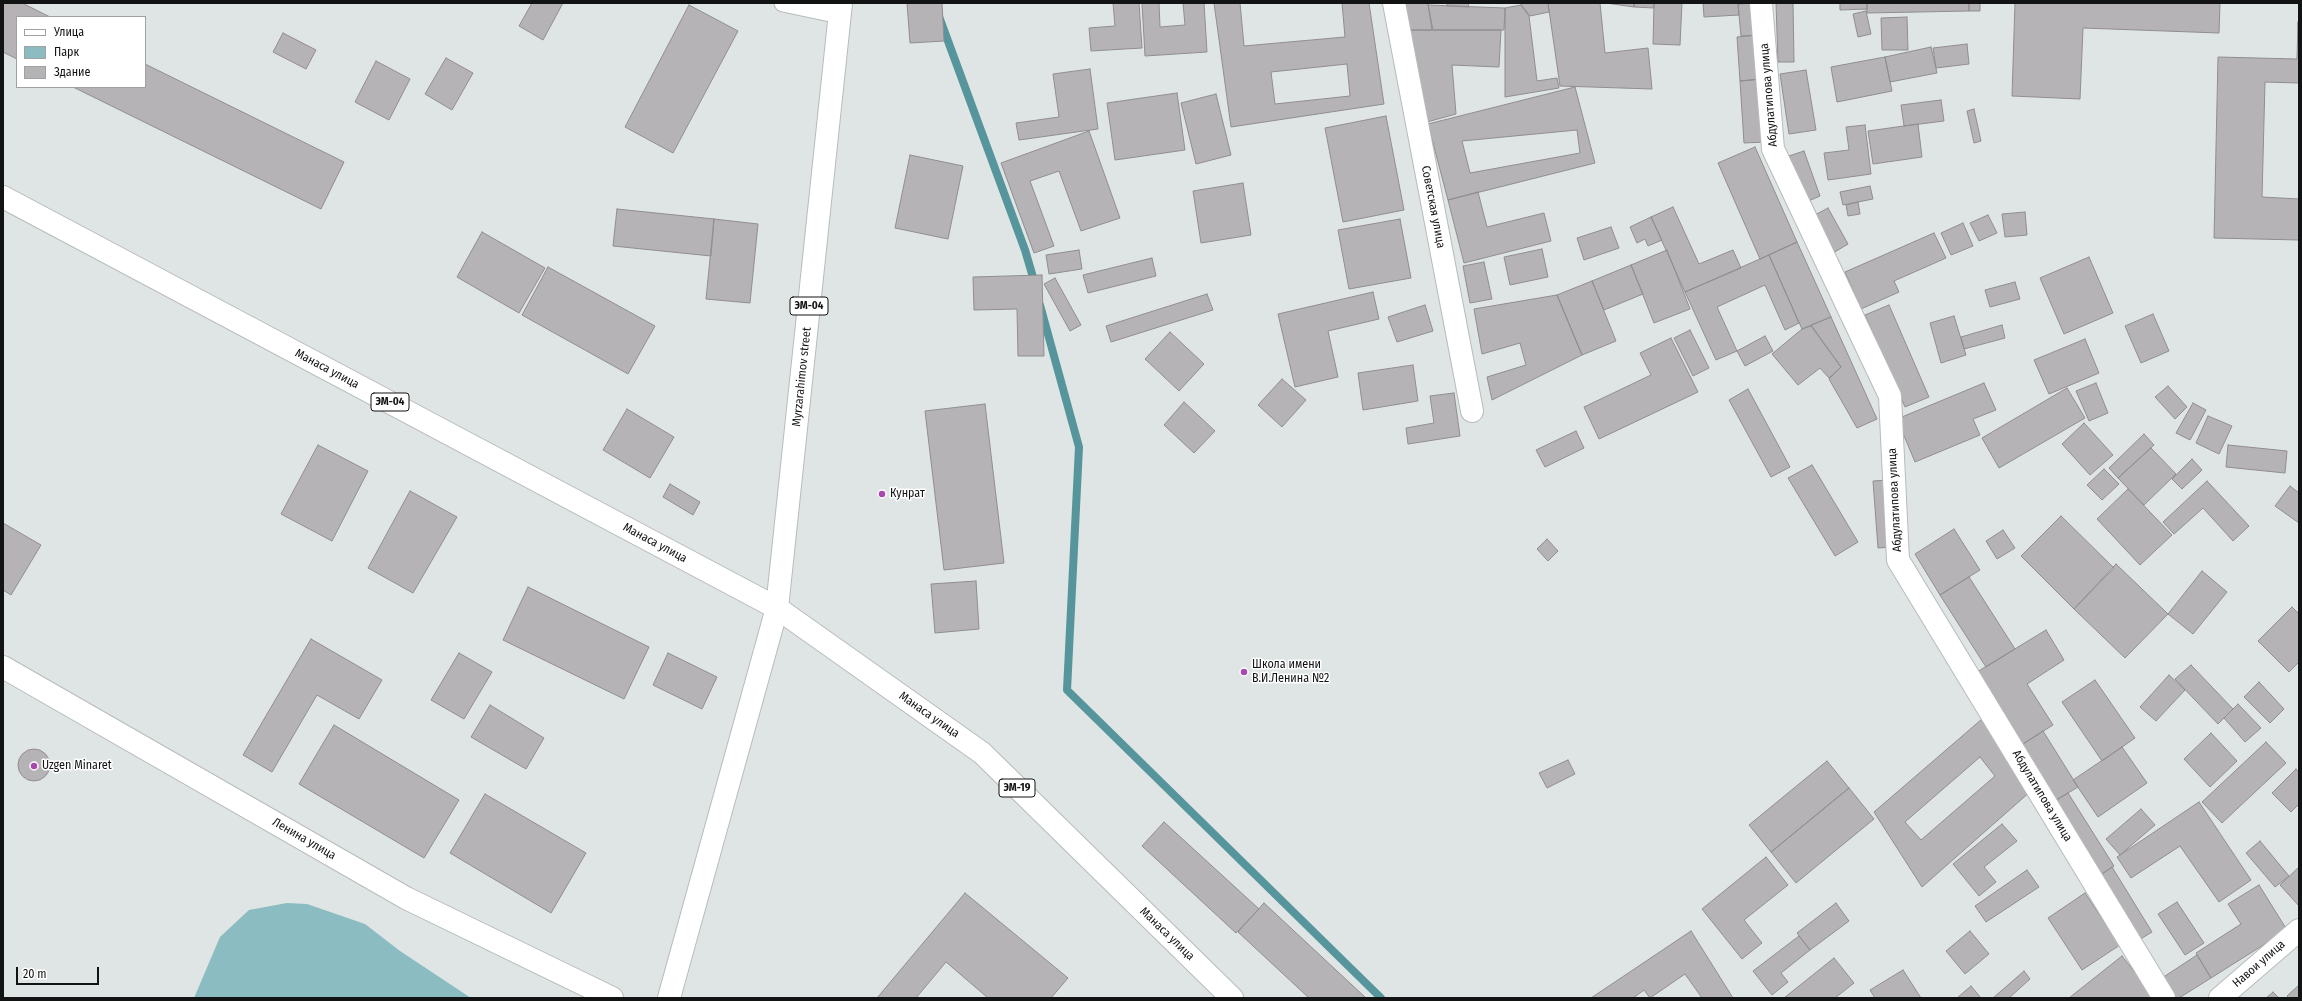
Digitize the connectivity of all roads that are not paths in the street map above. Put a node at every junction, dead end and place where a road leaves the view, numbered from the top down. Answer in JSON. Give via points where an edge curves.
{"nodes":[{"id":1,"x":783,"y":3,"type":"edge"},
{"id":2,"x":1394,"y":3,"type":"edge"},
{"id":3,"x":1761,"y":3,"type":"edge"},
{"id":4,"x":841,"y":9,"type":"edge"},
{"id":5,"x":3,"y":197,"type":"edge"},
{"id":6,"x":1472,"y":411,"type":"dead end"},
{"id":7,"x":777,"y":608,"type":"junction"},
{"id":8,"x":3,"y":667,"type":"edge"},
{"id":9,"x":2299,"y":930,"type":"edge"},
{"id":10,"x":612,"y":998,"type":"edge"},
{"id":11,"x":669,"y":998,"type":"edge"},
{"id":12,"x":1232,"y":998,"type":"edge"},
{"id":13,"x":2164,"y":998,"type":"edge"},
{"id":14,"x":2220,"y":998,"type":"edge"}],
"edges":[{"from":1,"to":4,"type":"lane"},
{"from":2,"to":6,"type":"main road","name":"Советская улица"},
{"from":3,"to":13,"type":"main road","name":"Абдулатипова улица","via":[[1773,149],[1890,396],[1898,560]]},
{"from":4,"to":7,"type":"main road","name":"Myrzarahimov street","number":"ЭМ-04"},
{"from":5,"to":7,"type":"main road","name":"Манаса улица","number":"ЭМ-04"},
{"from":7,"to":11,"type":"main road","name":"Myrzarahimov street"},
{"from":7,"to":12,"type":"main road","name":"Манаса улица","number":"ЭМ-19","via":[[982,753]]},
{"from":8,"to":10,"type":"main road","name":"Ленина улица","via":[[406,898]]},
{"from":9,"to":14,"type":"main road","name":"Навои улица"}]}
